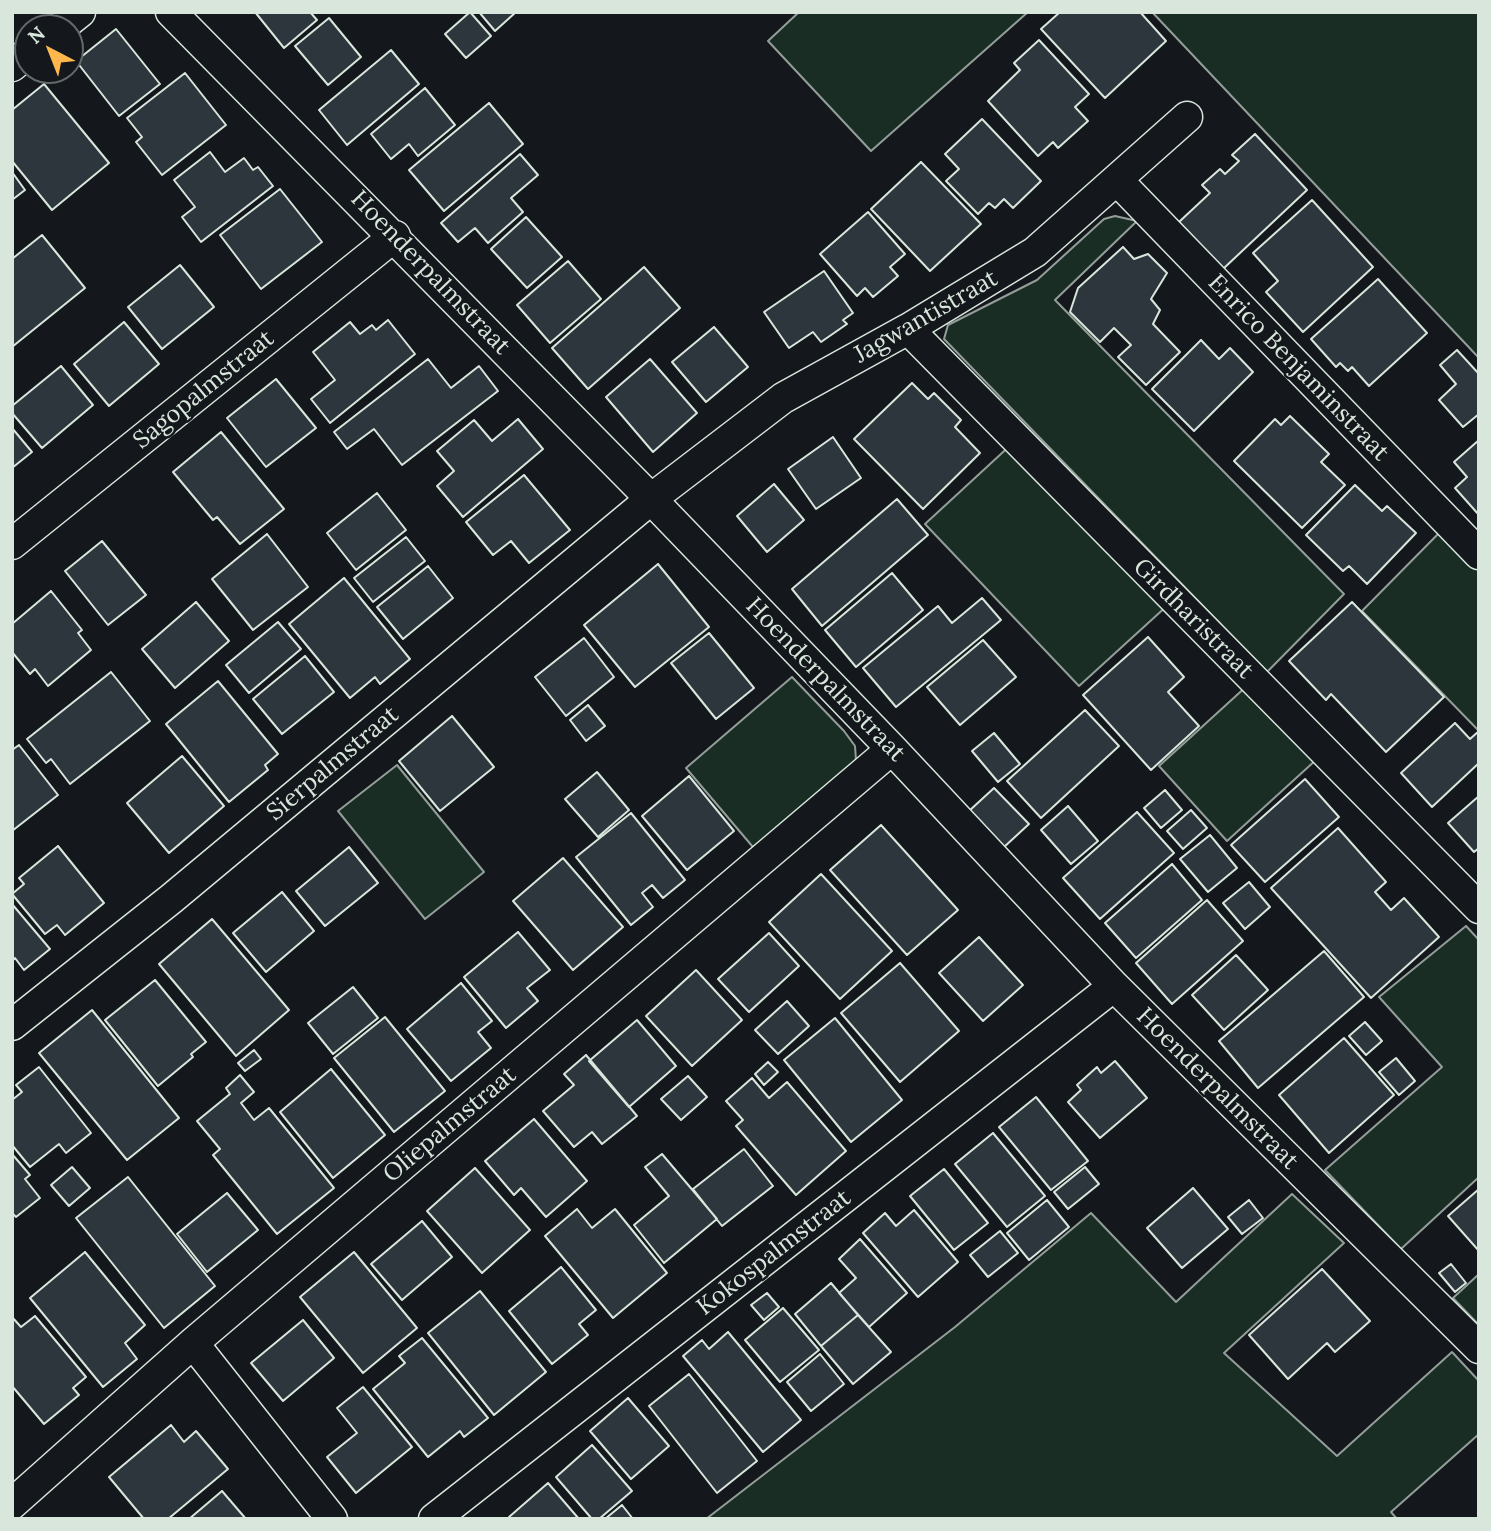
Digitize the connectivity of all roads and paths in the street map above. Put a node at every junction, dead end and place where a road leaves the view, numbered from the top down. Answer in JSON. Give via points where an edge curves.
{"nodes":[{"id":1,"x":171,"y":12,"type":"edge"},
{"id":2,"x":1187,"y":117,"type":"dead end"},
{"id":3,"x":1118,"y":181,"type":"junction"},
{"id":4,"x":395,"y":236,"type":"junction"},
{"id":5,"x":908,"y":329,"type":"junction"},
{"id":6,"x":651,"y":499,"type":"junction"},
{"id":7,"x":12,"y":544,"type":"edge"},
{"id":8,"x":1479,"y":554,"type":"edge"},
{"id":9,"x":892,"y":750,"type":"junction"},
{"id":10,"x":1479,"y":908,"type":"edge"},
{"id":11,"x":1114,"y":986,"type":"junction"},
{"id":12,"x":12,"y":1025,"type":"edge"},
{"id":13,"x":193,"y":1343,"type":"junction"},
{"id":14,"x":1479,"y":1348,"type":"edge"},
{"id":15,"x":12,"y":1504,"type":"edge"},
{"id":16,"x":332,"y":1519,"type":"edge"},
{"id":17,"x":434,"y":1519,"type":"edge"}],
"edges":[{"from":1,"to":4,"type":"street","name":"Hoenderpalmstraat"},
{"from":2,"to":3,"type":"street","name":"Jagwantistraat"},
{"from":3,"to":5,"type":"street","name":"Jagwantistraat","via":[[1035,252]]},
{"from":3,"to":8,"type":"street","name":"Enrico Benjaminstraat"},
{"from":4,"to":6,"type":"street","name":"Hoenderpalmstraat"},
{"from":4,"to":7,"type":"street","name":"Sagopalmstraat"},
{"from":5,"to":6,"type":"street","name":"Jagwantistraat","via":[[783,398]]},
{"from":5,"to":10,"type":"street","name":"Girdharistraat"},
{"from":6,"to":9,"type":"street","name":"Hoenderpalmstraat"},
{"from":6,"to":12,"type":"street","name":"Sierpalmstraat","via":[[171,899]]},
{"from":9,"to":11,"type":"street","name":"Hoenderpalmstraat"},
{"from":9,"to":13,"type":"street","name":"Oliepalmstraat"},
{"from":11,"to":14,"type":"street","name":"Hoenderpalmstraat"},
{"from":11,"to":17,"type":"street","name":"Kokospalmstraat"},
{"from":13,"to":15,"type":"street","name":"Oliepalmstraat"},
{"from":13,"to":16,"type":"street"}]}
